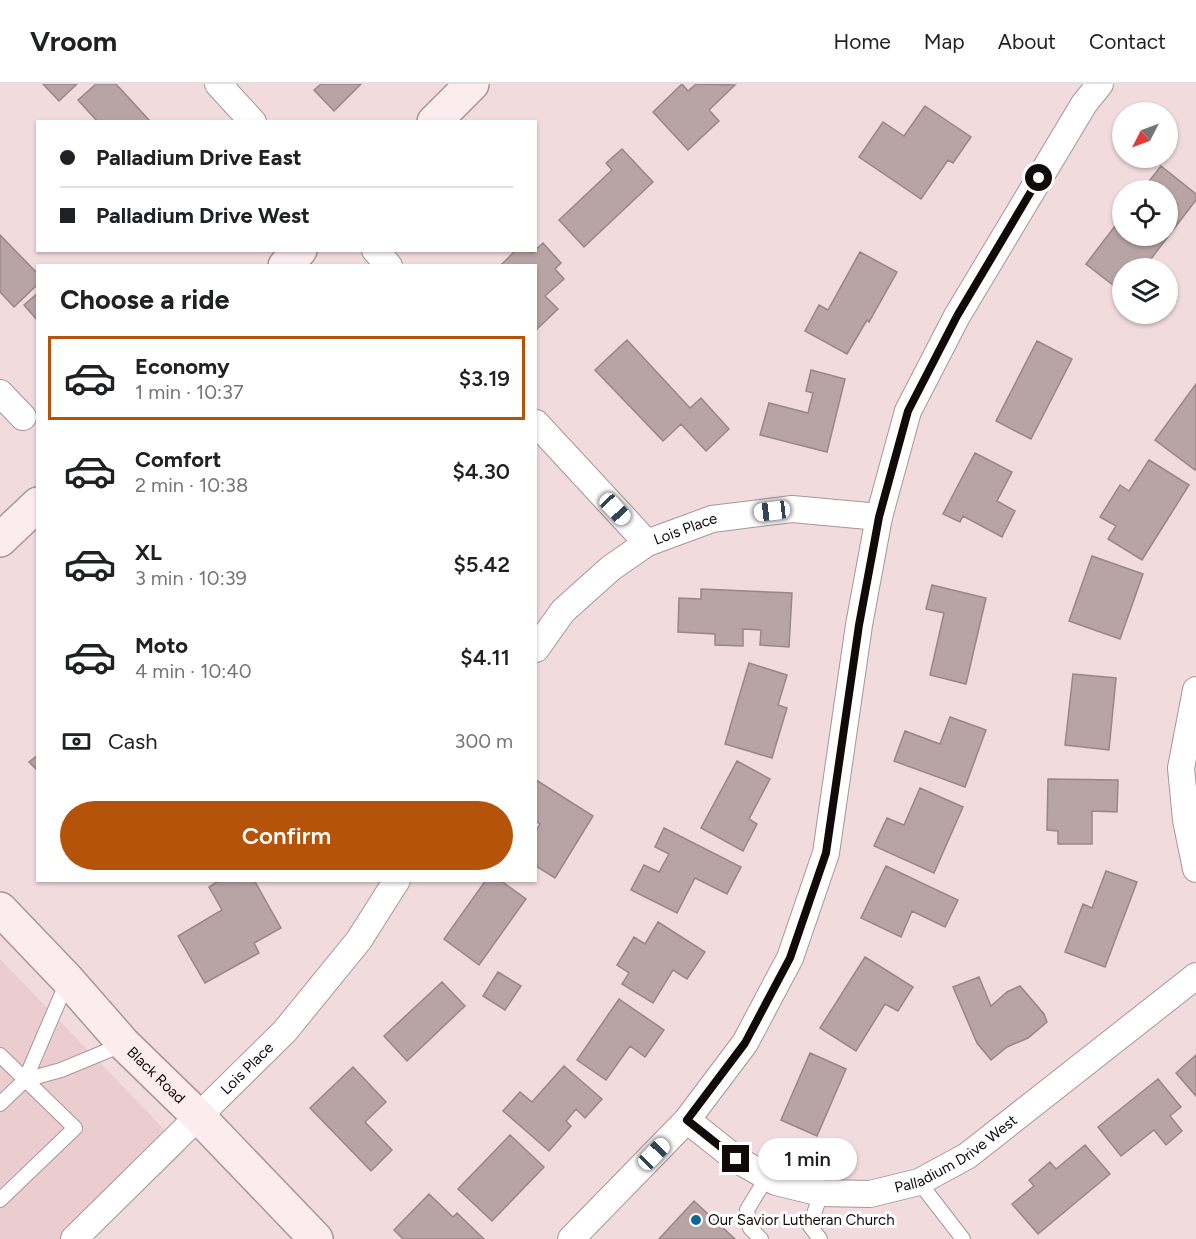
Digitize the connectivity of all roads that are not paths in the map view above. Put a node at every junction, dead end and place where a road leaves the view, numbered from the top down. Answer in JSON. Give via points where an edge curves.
{"nodes":[{"id":1,"x":218,"y":84,"type":"edge"},
{"id":2,"x":472,"y":84,"type":"edge"},
{"id":3,"x":1100,"y":84,"type":"edge"},
{"id":4,"x":251,"y":120,"type":"edge"},
{"id":5,"x":436,"y":120,"type":"edge"},
{"id":6,"x":298,"y":252,"type":"edge"},
{"id":7,"x":377,"y":252,"type":"edge"},
{"id":8,"x":287,"y":264,"type":"edge"},
{"id":9,"x":387,"y":264,"type":"edge"},
{"id":10,"x":0,"y":393,"type":"edge"},
{"id":11,"x":23,"y":417,"type":"dead end"},
{"id":12,"x":537,"y":424,"type":"edge"},
{"id":13,"x":36,"y":506,"type":"edge"},
{"id":14,"x":879,"y":517,"type":"junction"},
{"id":15,"x":0,"y":540,"type":"edge"},
{"id":16,"x":647,"y":543,"type":"junction"},
{"id":17,"x":537,"y":648,"type":"edge"},
{"id":18,"x":1196,"y":690,"type":"edge"},
{"id":19,"x":1196,"y":869,"type":"edge"},
{"id":20,"x":396,"y":882,"type":"edge"},
{"id":21,"x":0,"y":909,"type":"edge"},
{"id":22,"x":1196,"y":976,"type":"edge"},
{"id":23,"x":68,"y":980,"type":"junction"},
{"id":24,"x":124,"y":1044,"type":"junction"},
{"id":25,"x":0,"y":1055,"type":"edge"},
{"id":26,"x":25,"y":1080,"type":"junction"},
{"id":27,"x":0,"y":1104,"type":"edge"},
{"id":28,"x":199,"y":1117,"type":"junction"},
{"id":29,"x":687,"y":1120,"type":"junction"},
{"id":30,"x":768,"y":1177,"type":"junction"},
{"id":31,"x":918,"y":1182,"type":"junction"},
{"id":32,"x":821,"y":1193,"type":"junction"},
{"id":33,"x":0,"y":1200,"type":"edge"},
{"id":34,"x":74,"y":1239,"type":"edge"},
{"id":35,"x":316,"y":1239,"type":"edge"},
{"id":36,"x":571,"y":1239,"type":"edge"},
{"id":37,"x":761,"y":1239,"type":"edge"},
{"id":38,"x":820,"y":1239,"type":"edge"},
{"id":39,"x":963,"y":1239,"type":"edge"}],
"edges":[{"from":1,"to":4,"type":"street"},
{"from":2,"to":5,"type":"main road"},
{"from":3,"to":14,"type":"street","via":[[1084,104],[957,316],[908,411]]},
{"from":6,"to":8,"type":"main road"},
{"from":7,"to":9,"type":"street"},
{"from":10,"to":11,"type":"street"},
{"from":12,"to":16,"type":"street"},
{"from":13,"to":15,"type":"main road"},
{"from":14,"to":16,"type":"street","name":"Lois Place","via":[[792,509],[712,519]]},
{"from":14,"to":29,"type":"street","via":[[826,853],[790,958],[745,1043]]},
{"from":16,"to":17,"type":"street","name":"Lois Place","via":[[611,568],[563,611]]},
{"from":18,"to":19,"type":"street","via":[[1181,768]]},
{"from":20,"to":28,"type":"street","name":"Lois Place","via":[[359,940],[285,1031]]},
{"from":21,"to":23,"type":"main road","name":"Black Road"},
{"from":22,"to":31,"type":"street","name":"Palladium Drive West","via":[[967,1156]]},
{"from":23,"to":24,"type":"main road","name":"Black Road"},
{"from":23,"to":26,"type":"lane"},
{"from":24,"to":26,"type":"lane"},
{"from":24,"to":28,"type":"main road","name":"Black Road"},
{"from":25,"to":26,"type":"lane"},
{"from":26,"to":27,"type":"lane"},
{"from":26,"to":33,"type":"lane","via":[[75,1128]]},
{"from":28,"to":34,"type":"street","name":"Lois Place"},
{"from":28,"to":35,"type":"main road","name":"Black Road"},
{"from":29,"to":30,"type":"street","name":"Palladium Drive West","via":[[736,1159]]},
{"from":29,"to":36,"type":"street"},
{"from":30,"to":32,"type":"street","name":"Palladium Drive West"},
{"from":30,"to":37,"type":"lane","via":[[747,1210],[750,1228]]},
{"from":31,"to":32,"type":"street","name":"Palladium Drive West","via":[[870,1194]]},
{"from":31,"to":39,"type":"lane"},
{"from":32,"to":38,"type":"lane","via":[[810,1226]]}]}
